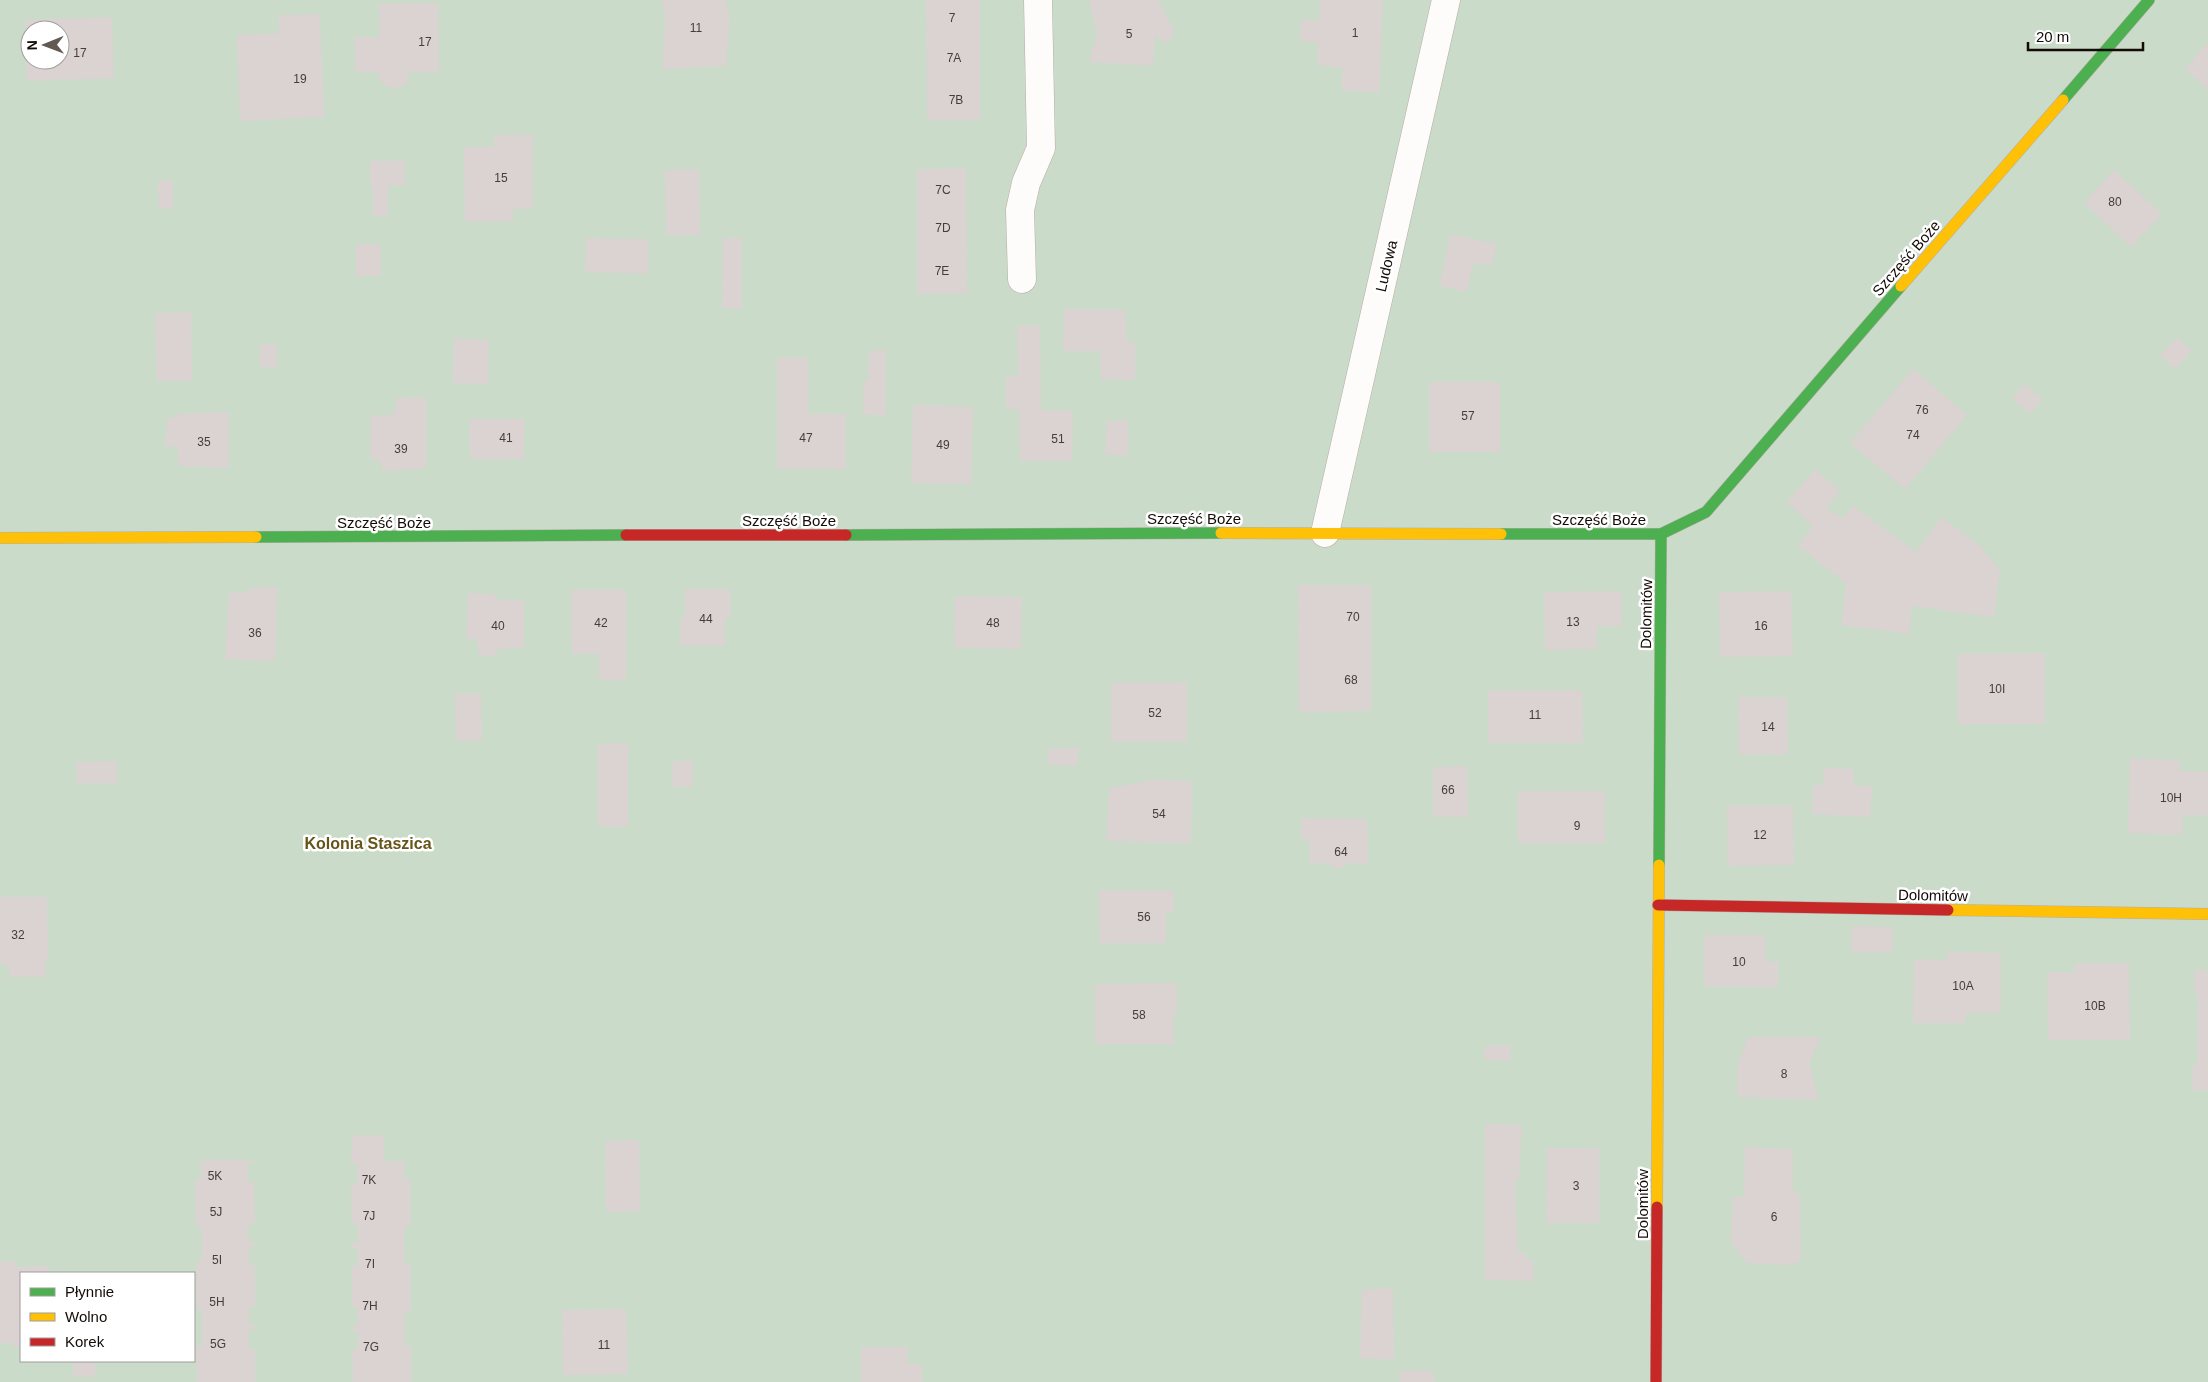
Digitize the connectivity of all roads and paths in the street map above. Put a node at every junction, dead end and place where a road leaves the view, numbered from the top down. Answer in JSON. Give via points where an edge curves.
{"nodes":[{"id":1,"x":1038,"y":0,"type":"edge"},
{"id":2,"x":1446,"y":0,"type":"edge"},
{"id":3,"x":2149,"y":0,"type":"edge"},
{"id":4,"x":1022,"y":280,"type":"dead end"},
{"id":5,"x":1325,"y":533,"type":"junction"},
{"id":6,"x":1661,"y":534,"type":"junction"},
{"id":7,"x":0,"y":538,"type":"edge"},
{"id":8,"x":1658,"y":906,"type":"junction"},
{"id":9,"x":2208,"y":914,"type":"edge"},
{"id":10,"x":1656,"y":1382,"type":"edge"}],
"edges":[{"from":1,"to":4,"type":"street","via":[[1041,148],[1026,183],[1020,210]]},
{"from":2,"to":5,"type":"street","name":"Ludowa"},
{"from":3,"to":6,"type":"street","name":"Szczęść Boże","via":[[1706,512]]},
{"from":5,"to":6,"type":"street","name":"Szczęść Boże"},
{"from":5,"to":7,"type":"street","name":"Szczęść Boże"},
{"from":6,"to":8,"type":"street","name":"Dolomitów"},
{"from":8,"to":9,"type":"street","name":"Dolomitów"},
{"from":8,"to":10,"type":"street","name":"Dolomitów"}]}
